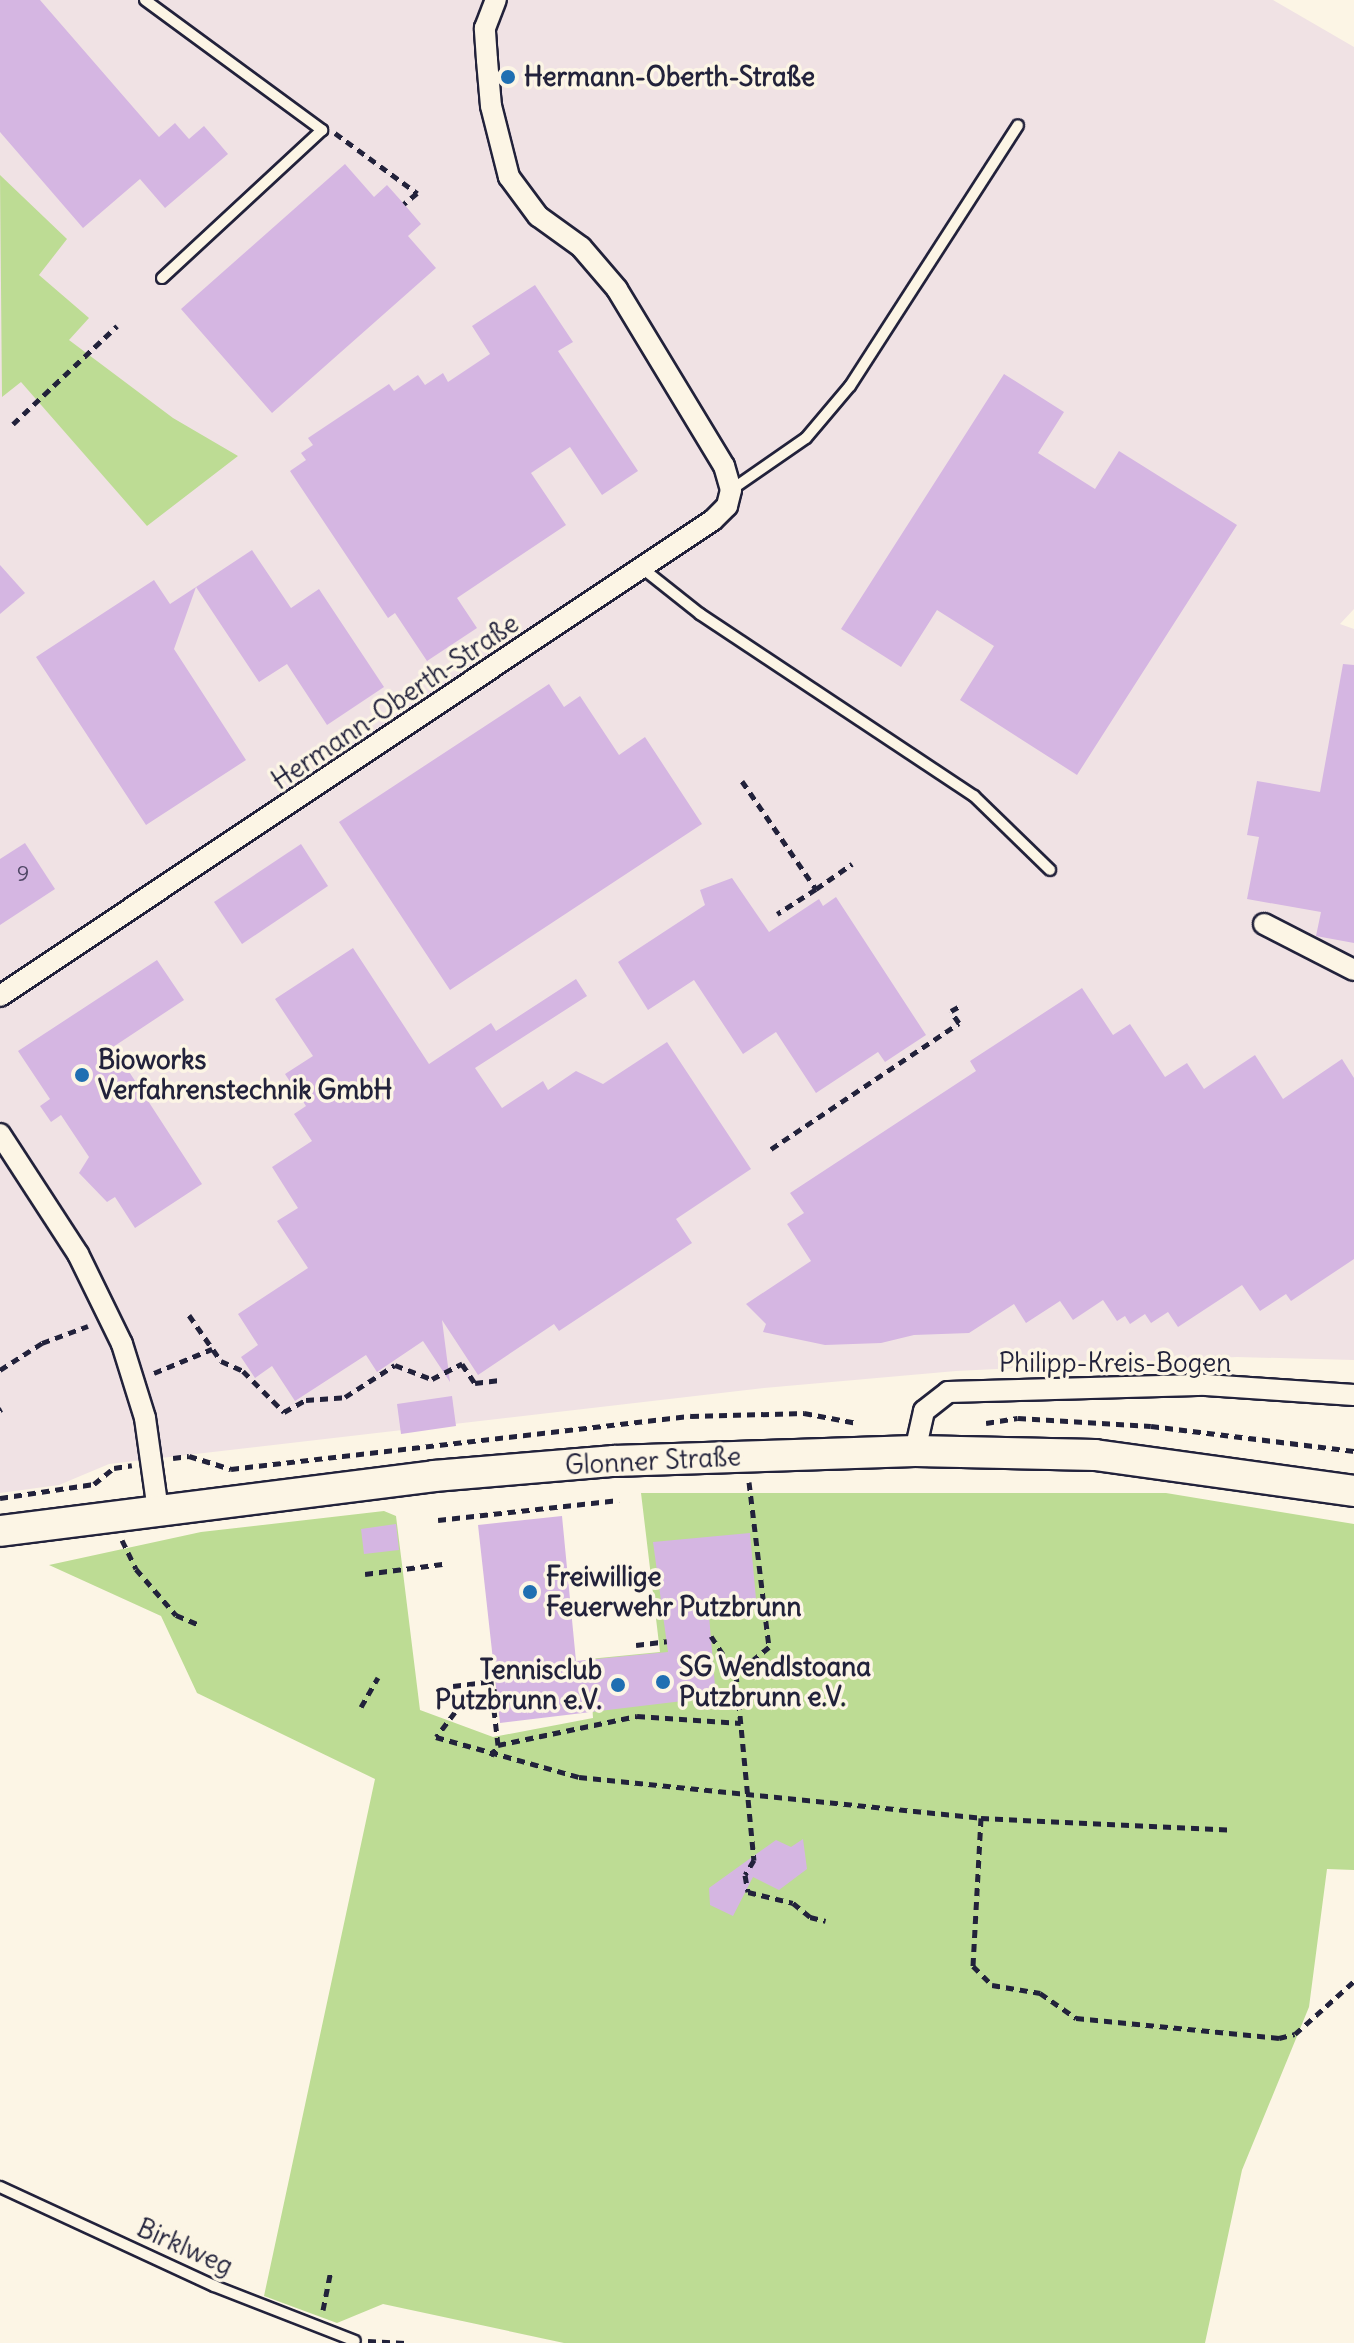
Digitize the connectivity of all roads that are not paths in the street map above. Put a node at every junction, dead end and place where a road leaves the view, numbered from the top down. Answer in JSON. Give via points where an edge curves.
{"nodes":[{"id":1,"x":145,"y":0,"type":"edge"},
{"id":2,"x":496,"y":0,"type":"edge"},
{"id":3,"x":1018,"y":125,"type":"dead end"},
{"id":4,"x":162,"y":278,"type":"dead end"},
{"id":5,"x":731,"y":490,"type":"junction"},
{"id":6,"x":642,"y":568,"type":"junction"},
{"id":7,"x":1050,"y":870,"type":"dead end"},
{"id":8,"x":1264,"y":924,"type":"dead end"},
{"id":9,"x":1354,"y":970,"type":"edge"},
{"id":10,"x":0,"y":996,"type":"edge"},
{"id":11,"x":0,"y":1134,"type":"edge"},
{"id":12,"x":1354,"y":1395,"type":"edge"},
{"id":13,"x":915,"y":1451,"type":"junction"},
{"id":14,"x":1354,"y":1491,"type":"edge"},
{"id":15,"x":158,"y":1510,"type":"junction"},
{"id":16,"x":0,"y":1531,"type":"edge"},
{"id":17,"x":0,"y":2187,"type":"edge"},
{"id":18,"x":355,"y":2341,"type":"dead end"}],
"edges":[{"from":1,"to":4,"type":"lane","via":[[322,130]]},
{"from":2,"to":5,"type":"street","via":[[485,28],[487,60],[491,106],[509,177],[538,216],[581,247],[617,289],[724,466]]},
{"from":3,"to":5,"type":"lane","via":[[850,386],[806,438]]},
{"from":5,"to":6,"type":"street","name":"Hermann-Oberth-Straße","via":[[727,506],[713,520]]},
{"from":6,"to":7,"type":"lane","via":[[700,614],[974,796]]},
{"from":6,"to":10,"type":"street","name":"Hermann-Oberth-Straße"},
{"from":8,"to":9,"type":"street"},
{"from":11,"to":15,"type":"street","via":[[78,1254],[110,1319],[135,1381]]},
{"from":12,"to":13,"type":"street","name":"Philipp-Kreis-Bogen","via":[[1206,1385],[948,1392],[924,1411]]},
{"from":13,"to":14,"type":"street","name":"Glonner Straße","via":[[1095,1455]]},
{"from":13,"to":15,"type":"street","name":"Glonner Straße","via":[[614,1461],[434,1476]]},
{"from":15,"to":16,"type":"street","name":"Glonner Straße"},
{"from":17,"to":18,"type":"lane","name":"Birklweg","via":[[214,2286]]}]}
